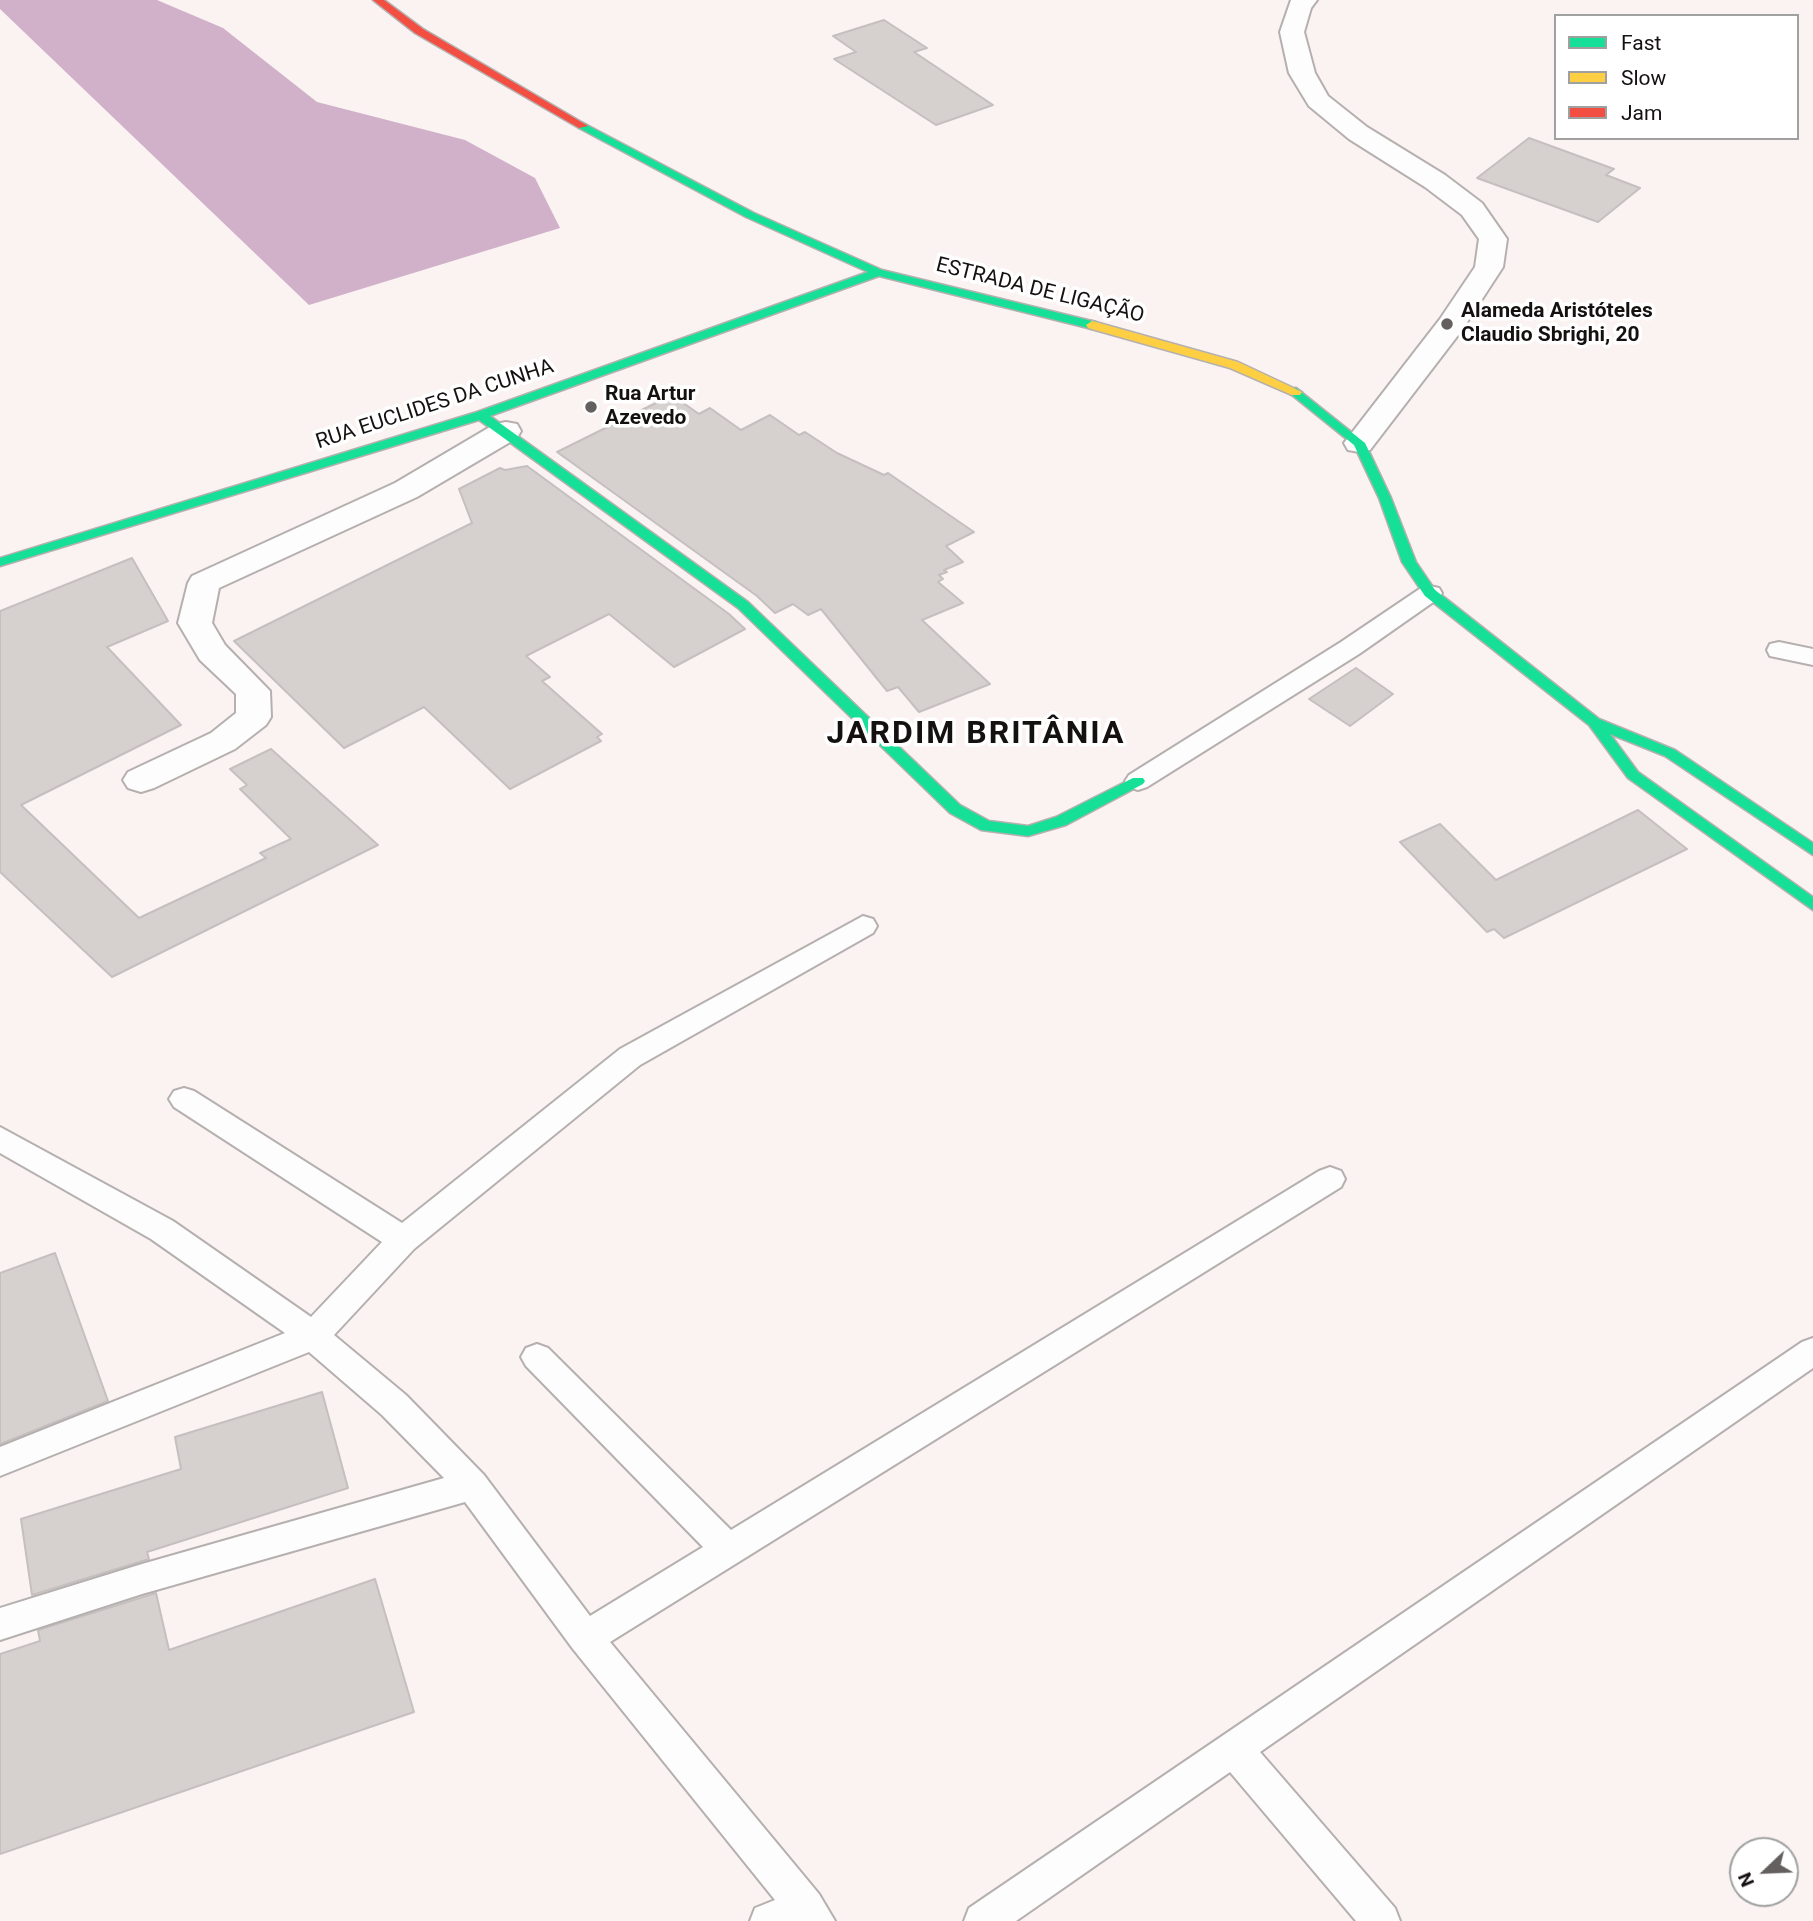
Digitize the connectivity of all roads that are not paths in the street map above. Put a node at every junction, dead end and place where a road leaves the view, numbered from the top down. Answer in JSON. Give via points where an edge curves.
{"nodes":[{"id":1,"x":378,"y":0,"type":"edge"},
{"id":2,"x":1305,"y":0,"type":"edge"},
{"id":3,"x":878,"y":272,"type":"junction"},
{"id":4,"x":494,"y":423,"type":"junction"},
{"id":5,"x":1359,"y":443,"type":"junction"},
{"id":6,"x":0,"y":562,"type":"edge"},
{"id":7,"x":1430,"y":593,"type":"junction"},
{"id":8,"x":1779,"y":650,"type":"dead end"},
{"id":9,"x":1813,"y":657,"type":"edge"},
{"id":10,"x":1594,"y":722,"type":"junction"},
{"id":11,"x":141,"y":780,"type":"dead end"},
{"id":12,"x":1138,"y":781,"type":"joint"},
{"id":13,"x":1813,"y":850,"type":"edge"},
{"id":14,"x":1813,"y":905,"type":"edge"},
{"id":15,"x":863,"y":926,"type":"dead end"},
{"id":16,"x":184,"y":1099,"type":"dead end"},
{"id":17,"x":0,"y":1139,"type":"edge"},
{"id":18,"x":1330,"y":1179,"type":"dead end"},
{"id":19,"x":403,"y":1240,"type":"junction"},
{"id":20,"x":313,"y":1336,"type":"junction"},
{"id":21,"x":1813,"y":1351,"type":"edge"},
{"id":22,"x":537,"y":1357,"type":"dead end"},
{"id":23,"x":0,"y":1462,"type":"edge"},
{"id":24,"x":472,"y":1485,"type":"junction"},
{"id":25,"x":729,"y":1550,"type":"junction"},
{"id":26,"x":0,"y":1624,"type":"edge"},
{"id":27,"x":586,"y":1638,"type":"junction"},
{"id":28,"x":1234,"y":1749,"type":"junction"},
{"id":29,"x":811,"y":1914,"type":"edge"},
{"id":30,"x":769,"y":1921,"type":"edge"},
{"id":31,"x":983,"y":1921,"type":"edge"},
{"id":32,"x":1381,"y":1921,"type":"edge"}],
"edges":[{"from":1,"to":3,"type":"main road","name":"ESTRADA DE LIGAÇÃO","via":[[485,71],[665,171]]},
{"from":2,"to":5,"type":"street","via":[[1292,32],[1301,73],[1318,101],[1472,209],[1493,239],[1489,267],[1452,324]]},
{"from":3,"to":4,"type":"main road","name":"RUA EUCLIDES DA CUNHA"},
{"from":3,"to":5,"type":"main road","name":"ESTRADA DE LIGAÇÃO","via":[[1114,330],[1234,365],[1290,388]]},
{"from":4,"to":6,"type":"main road","name":"RUA EUCLIDES DA CUNHA"},
{"from":4,"to":11,"type":"street","via":[[406,491],[204,583],[195,623],[212,652],[253,691],[254,717],[223,741]]},
{"from":4,"to":12,"type":"main road","via":[[743,605],[955,809],[986,826],[1028,831],[1061,821]]},
{"from":5,"to":7,"type":"main road","name":"ESTRADA DE LIGAÇÃO","via":[[1409,562]]},
{"from":7,"to":10,"type":"main road","name":"ESTRADA DE LIGAÇÃO"},
{"from":7,"to":12,"type":"lane"},
{"from":8,"to":9,"type":"lane"},
{"from":10,"to":13,"type":"main road","name":"ESTRADA DE LIGAÇÃO","via":[[1670,753]]},
{"from":10,"to":14,"type":"main road","name":"ESTRADA DE LIGAÇÃO","via":[[1633,775]]},
{"from":15,"to":19,"type":"lane","via":[[631,1058]]},
{"from":16,"to":19,"type":"lane"},
{"from":17,"to":20,"type":"lane","via":[[162,1230]]},
{"from":18,"to":25,"type":"lane"},
{"from":19,"to":20,"type":"lane"},
{"from":20,"to":23,"type":"lane"},
{"from":20,"to":24,"type":"lane","via":[[394,1405]]},
{"from":21,"to":28,"type":"lane"},
{"from":22,"to":25,"type":"lane"},
{"from":24,"to":26,"type":"lane"},
{"from":24,"to":27,"type":"lane"},
{"from":25,"to":27,"type":"lane"},
{"from":27,"to":29,"type":"lane"},
{"from":28,"to":31,"type":"lane"},
{"from":28,"to":32,"type":"lane"},
{"from":29,"to":30,"type":"lane"}]}
